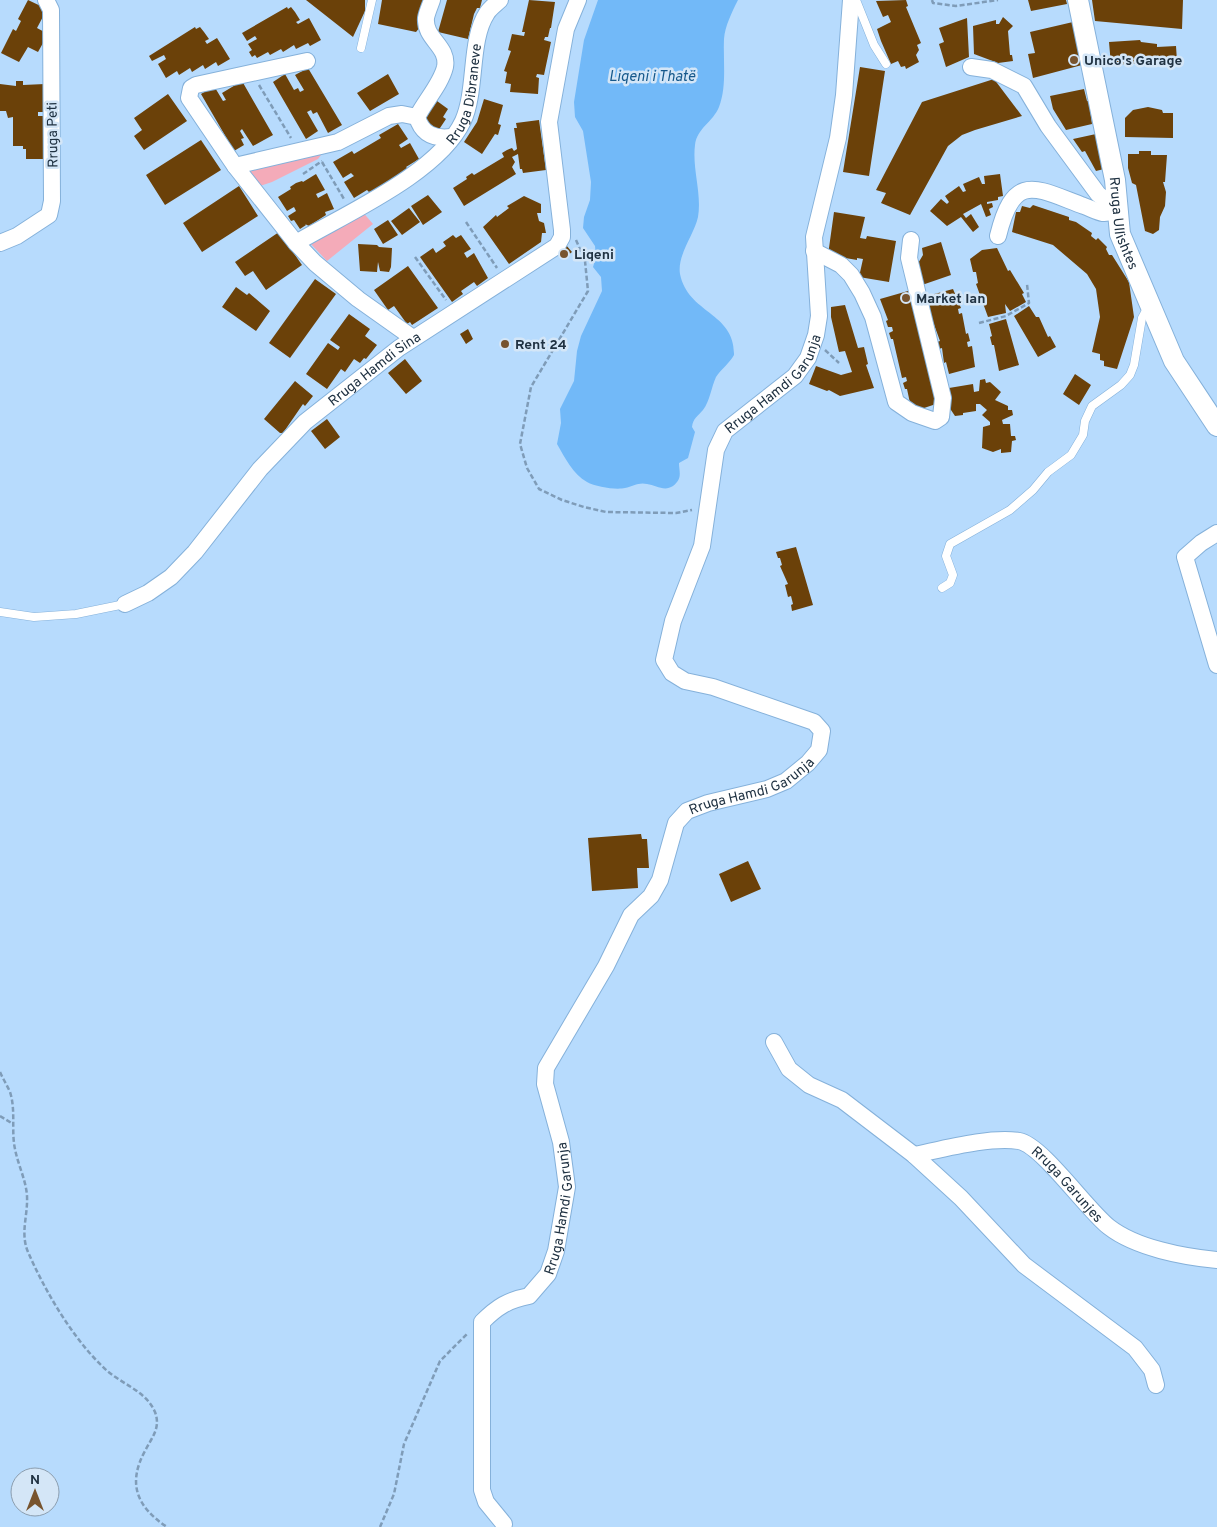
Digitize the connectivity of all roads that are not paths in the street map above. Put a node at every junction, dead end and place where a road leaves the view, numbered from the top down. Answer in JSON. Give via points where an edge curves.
{"nodes":[{"id":1,"x":46,"y":0,"type":"edge"},
{"id":2,"x":372,"y":0,"type":"edge"},
{"id":3,"x":432,"y":0,"type":"edge"},
{"id":4,"x":500,"y":0,"type":"edge"},
{"id":5,"x":578,"y":0,"type":"edge"},
{"id":6,"x":851,"y":0,"type":"edge"},
{"id":7,"x":856,"y":0,"type":"edge"},
{"id":8,"x":1078,"y":0,"type":"edge"},
{"id":9,"x":361,"y":48,"type":"dead end"},
{"id":10,"x":307,"y":61,"type":"dead end"},
{"id":11,"x":886,"y":64,"type":"dead end"},
{"id":12,"x":971,"y":67,"type":"dead end"},
{"id":13,"x":417,"y":117,"type":"junction"},
{"id":14,"x":451,"y":137,"type":"junction"},
{"id":15,"x":236,"y":166,"type":"junction"},
{"id":16,"x":1118,"y":210,"type":"junction"},
{"id":17,"x":998,"y":236,"type":"dead end"},
{"id":18,"x":911,"y":240,"type":"dead end"},
{"id":19,"x":0,"y":243,"type":"edge"},
{"id":20,"x":296,"y":243,"type":"junction"},
{"id":21,"x":814,"y":251,"type":"junction"},
{"id":22,"x":1150,"y":303,"type":"junction"},
{"id":23,"x":412,"y":338,"type":"junction"},
{"id":24,"x":1217,"y":426,"type":"edge"},
{"id":25,"x":1217,"y":533,"type":"edge"},
{"id":26,"x":942,"y":588,"type":"dead end"},
{"id":27,"x":125,"y":604,"type":"joint"},
{"id":28,"x":0,"y":612,"type":"edge"},
{"id":29,"x":1217,"y":665,"type":"edge"},
{"id":30,"x":774,"y":1042,"type":"dead end"},
{"id":31,"x":914,"y":1155,"type":"junction"},
{"id":32,"x":1217,"y":1260,"type":"edge"},
{"id":33,"x":1156,"y":1385,"type":"dead end"},
{"id":34,"x":506,"y":1526,"type":"edge"}],
"edges":[{"from":1,"to":19,"type":"street","name":"Rruga Peti","via":[[51,10],[52,202],[49,215]]},
{"from":2,"to":9,"type":"lane"},
{"from":3,"to":13,"type":"street","name":"Rruga Dibraneve","via":[[426,19],[427,28],[446,57],[445,68]]},
{"from":4,"to":14,"type":"street","name":"Rruga Dibraneve","via":[[481,24],[470,99],[463,121]]},
{"from":5,"to":23,"type":"street","name":"Rruga Hamdi Sina","via":[[566,29],[549,122],[562,237],[557,246]]},
{"from":6,"to":21,"type":"street","name":"Rruga Hamdi Garunja","via":[[838,138],[823,191]]},
{"from":7,"to":11,"type":"lane","via":[[874,46]]},
{"from":8,"to":16,"type":"street","name":"Rruga Ullishtes","via":[[1110,152]]},
{"from":10,"to":15,"type":"street","via":[[196,85],[189,93],[192,104]]},
{"from":12,"to":16,"type":"street","via":[[992,70],[1024,86],[1048,126],[1098,194]]},
{"from":13,"to":14,"type":"street","name":"Rruga Dibraneve","via":[[419,126],[426,133],[439,138]]},
{"from":13,"to":15,"type":"street","via":[[389,116],[338,142]]},
{"from":14,"to":20,"type":"street","via":[[428,164],[398,185]]},
{"from":15,"to":20,"type":"street"},
{"from":16,"to":17,"type":"street","via":[[1103,213],[1032,188],[1014,197]]},
{"from":16,"to":22,"type":"street","name":"Rruga Ullishtes","via":[[1120,234]]},
{"from":18,"to":21,"type":"street","via":[[909,258],[942,398],[941,417],[935,421],[912,413],[896,402],[873,317],[862,293],[841,265]]},
{"from":20,"to":23,"type":"street","via":[[324,272]]},
{"from":21,"to":34,"type":"street","name":"Rruga Hamdi Garunja","via":[[819,316],[814,342],[808,358],[795,376],[725,431],[716,450],[702,546],[672,622],[664,660],[672,673],[685,681],[713,686],[814,722],[822,731],[819,750],[786,781],[767,790],[687,811],[676,823],[660,880],[650,896],[631,915],[606,966],[546,1068],[545,1084],[561,1142],[567,1187],[556,1251],[548,1274],[529,1296],[510,1299],[482,1322],[482,1490],[486,1502]]},
{"from":22,"to":24,"type":"street","name":"Rruga Ullishtes","via":[[1174,361]]},
{"from":22,"to":26,"type":"lane","via":[[1142,318],[1134,365],[1127,380],[1092,406],[1083,435],[1071,455],[1048,472],[1010,510],[950,544],[946,556],[953,576]]},
{"from":23,"to":27,"type":"street","name":"Rruga Hamdi Sina","via":[[305,422],[260,470],[171,577]]},
{"from":25,"to":29,"type":"street","via":[[1185,557]]},
{"from":27,"to":28,"type":"lane","name":"Rruga Hamdi Sina","via":[[76,614],[34,617]]},
{"from":30,"to":31,"type":"street","via":[[789,1069],[808,1085],[842,1100]]},
{"from":31,"to":32,"type":"street","name":"Rruga Garunjes","via":[[972,1144],[1021,1141],[1045,1159],[1110,1228],[1134,1240],[1185,1257]]},
{"from":31,"to":33,"type":"street","via":[[961,1198],[1024,1264],[1135,1348],[1152,1370]]}]}
